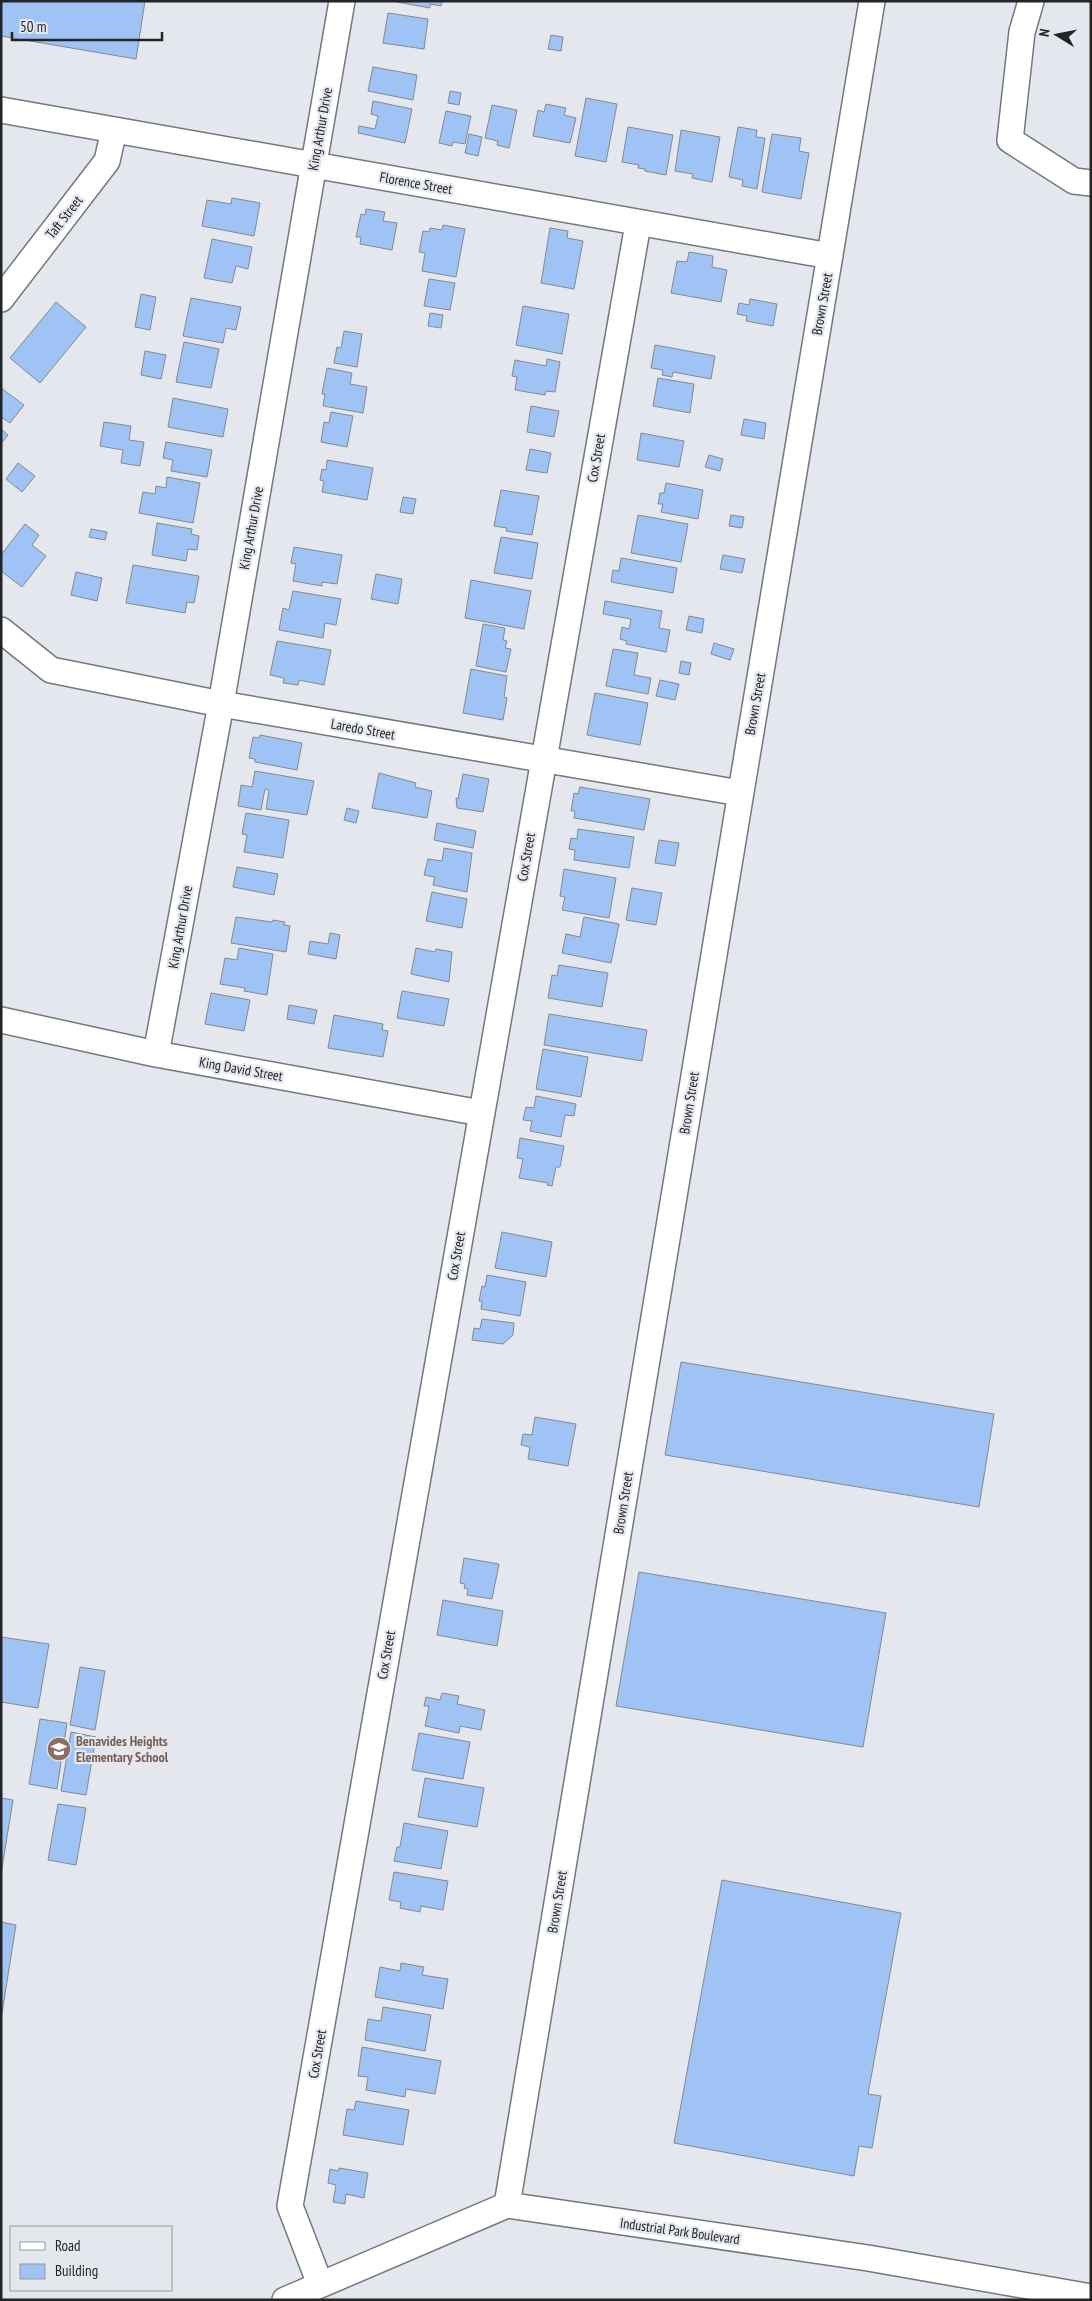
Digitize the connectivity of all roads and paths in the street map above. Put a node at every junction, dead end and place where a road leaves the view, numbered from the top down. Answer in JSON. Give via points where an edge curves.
{"nodes":[{"id":1,"x":342,"y":1,"type":"edge"},
{"id":2,"x":872,"y":1,"type":"edge"},
{"id":3,"x":1031,"y":1,"type":"edge"},
{"id":4,"x":1,"y":110,"type":"edge"},
{"id":5,"x":114,"y":130,"type":"junction"},
{"id":6,"x":314,"y":164,"type":"junction"},
{"id":7,"x":1091,"y":183,"type":"edge"},
{"id":8,"x":638,"y":224,"type":"junction"},
{"id":9,"x":830,"y":256,"type":"junction"},
{"id":10,"x":1,"y":299,"type":"edge"},
{"id":11,"x":1,"y":630,"type":"edge"},
{"id":12,"x":221,"y":704,"type":"junction"},
{"id":13,"x":543,"y":760,"type":"junction"},
{"id":14,"x":740,"y":793,"type":"junction"},
{"id":15,"x":1,"y":1020,"type":"edge"},
{"id":16,"x":156,"y":1054,"type":"junction"},
{"id":17,"x":481,"y":1113,"type":"junction"},
{"id":18,"x":507,"y":2205,"type":"junction"},
{"id":19,"x":320,"y":2284,"type":"junction"},
{"id":20,"x":1091,"y":2296,"type":"edge"},
{"id":21,"x":285,"y":2300,"type":"edge"}],
"edges":[{"from":1,"to":6,"type":"street","name":"King Arthur Drive"},
{"from":2,"to":9,"type":"street","name":"Brown Street"},
{"from":3,"to":7,"type":"street","via":[[1022,32],[1010,140],[1074,181]]},
{"from":4,"to":5,"type":"street","name":"Florence Street"},
{"from":5,"to":6,"type":"street","name":"Florence Street"},
{"from":5,"to":10,"type":"street","name":"Taft Street","via":[[107,161]]},
{"from":6,"to":8,"type":"street","name":"Florence Street"},
{"from":6,"to":12,"type":"street","name":"King Arthur Drive"},
{"from":8,"to":9,"type":"street","name":"Florence Street"},
{"from":8,"to":13,"type":"street","name":"Cox Street"},
{"from":9,"to":14,"type":"street","name":"Brown Street"},
{"from":11,"to":12,"type":"street","name":"Laredo Street","via":[[51,670]]},
{"from":12,"to":13,"type":"street","name":"Laredo Street"},
{"from":12,"to":16,"type":"street","name":"King Arthur Drive"},
{"from":13,"to":14,"type":"street","name":"Laredo Street"},
{"from":13,"to":17,"type":"street","name":"Cox Street"},
{"from":14,"to":18,"type":"street","name":"Brown Street"},
{"from":15,"to":16,"type":"street","name":"King David Street"},
{"from":16,"to":17,"type":"street","name":"King David Street"},
{"from":17,"to":19,"type":"street","name":"Cox Street","via":[[290,2206]]},
{"from":18,"to":19,"type":"street"},
{"from":18,"to":20,"type":"street","name":"Industrial Park Boulevard","via":[[868,2258]]},
{"from":19,"to":21,"type":"street"}]}
